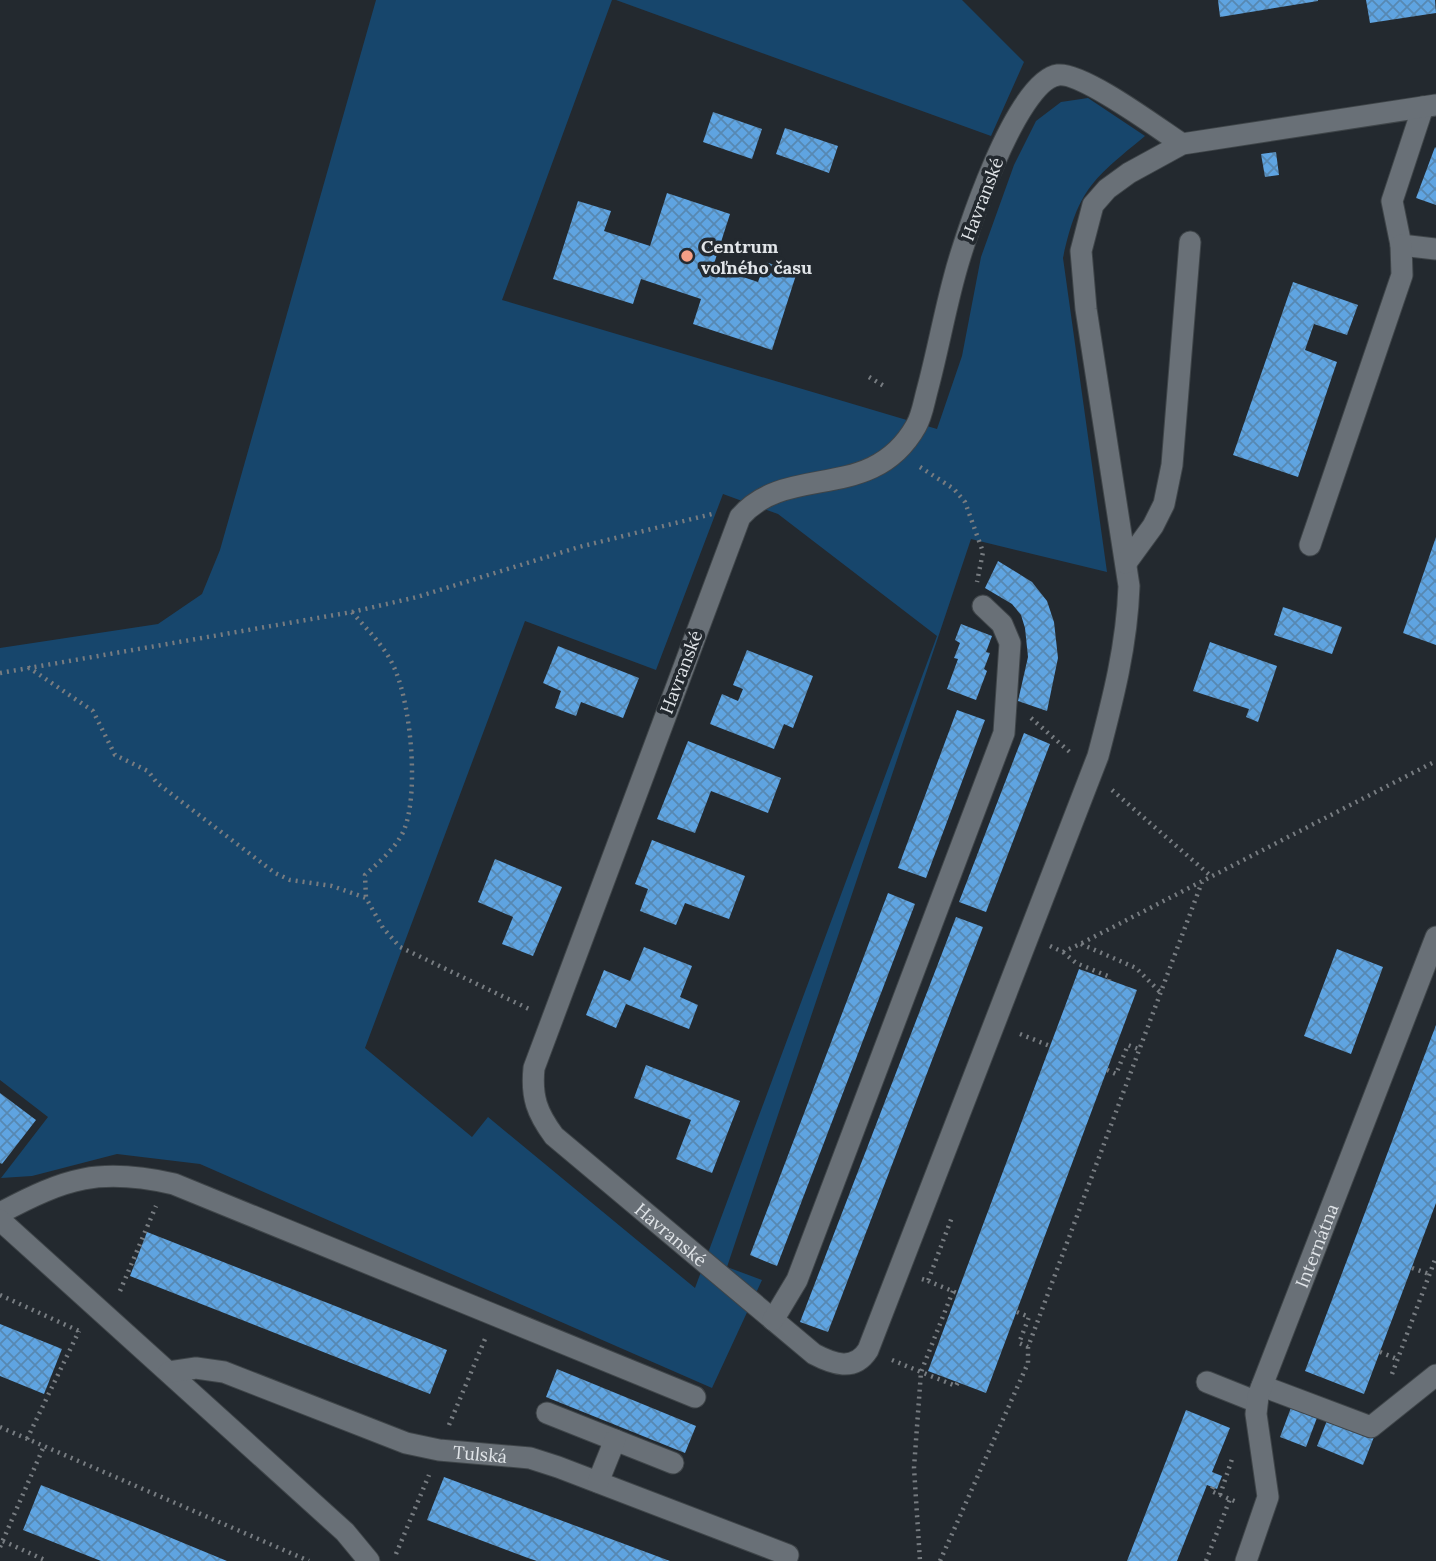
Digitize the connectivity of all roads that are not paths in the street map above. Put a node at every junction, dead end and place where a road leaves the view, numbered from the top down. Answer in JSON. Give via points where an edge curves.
{"nodes":[{"id":1,"x":1430,"y":106,"type":"edge"},
{"id":2,"x":1182,"y":144,"type":"junction"},
{"id":3,"x":1190,"y":242,"type":"dead end"},
{"id":4,"x":1401,"y":245,"type":"junction"},
{"id":5,"x":1436,"y":249,"type":"edge"},
{"id":6,"x":1310,"y":545,"type":"dead end"},
{"id":7,"x":1126,"y":563,"type":"junction"},
{"id":8,"x":983,"y":606,"type":"road end"},
{"id":9,"x":1436,"y":937,"type":"edge"},
{"id":10,"x":0,"y":1213,"type":"edge"},
{"id":11,"x":0,"y":1220,"type":"edge"},
{"id":12,"x":773,"y":1320,"type":"junction"},
{"id":13,"x":169,"y":1372,"type":"junction"},
{"id":14,"x":1436,"y":1375,"type":"edge"},
{"id":15,"x":1207,"y":1381,"type":"dead end"},
{"id":16,"x":1260,"y":1394,"type":"junction"},
{"id":17,"x":695,"y":1397,"type":"dead end"},
{"id":18,"x":547,"y":1413,"type":"dead end"},
{"id":19,"x":615,"y":1440,"type":"junction"},
{"id":20,"x":673,"y":1463,"type":"dead end"},
{"id":21,"x":598,"y":1482,"type":"junction"},
{"id":22,"x":787,"y":1558,"type":"edge"},
{"id":23,"x":369,"y":1561,"type":"edge"},
{"id":24,"x":1246,"y":1561,"type":"edge"}],
"edges":[{"from":1,"to":2,"type":"street"},
{"from":1,"to":4,"type":"street","via":[[1392,201]]},
{"from":2,"to":7,"type":"street","via":[[1107,189],[1093,205],[1081,251]]},
{"from":2,"to":12,"type":"street","name":"Havranské","via":[[1085,82],[1058,75],[1040,84],[1016,117],[954,276],[918,425],[899,451],[870,471],[769,495],[740,517],[534,1068],[531,1094],[539,1116],[554,1136]]},
{"from":3,"to":7,"type":"street","via":[[1172,465],[1158,515]]},
{"from":4,"to":5,"type":"street"},
{"from":4,"to":6,"type":"street","via":[[1402,275]]},
{"from":7,"to":12,"type":"street","name":"Havranské","via":[[1128,627],[1119,677],[1091,772],[868,1350],[859,1362],[829,1362]]},
{"from":8,"to":12,"type":"street","via":[[1002,624],[1010,643],[1004,733],[797,1280]]},
{"from":9,"to":16,"type":"street","name":"Internátna"},
{"from":10,"to":17,"type":"street","via":[[48,1188],[82,1178],[113,1174],[174,1184]]},
{"from":11,"to":13,"type":"street"},
{"from":13,"to":21,"type":"street","name":"Tulská","via":[[196,1368],[224,1372],[406,1443],[530,1458]]},
{"from":13,"to":23,"type":"street","via":[[345,1532]]},
{"from":14,"to":16,"type":"street","via":[[1371,1427]]},
{"from":15,"to":16,"type":"street"},
{"from":16,"to":24,"type":"street","name":"Internátna","via":[[1256,1414],[1268,1497]]},
{"from":18,"to":19,"type":"street"},
{"from":19,"to":20,"type":"street"},
{"from":19,"to":21,"type":"street"},
{"from":21,"to":22,"type":"street","name":"Tulská"}]}
